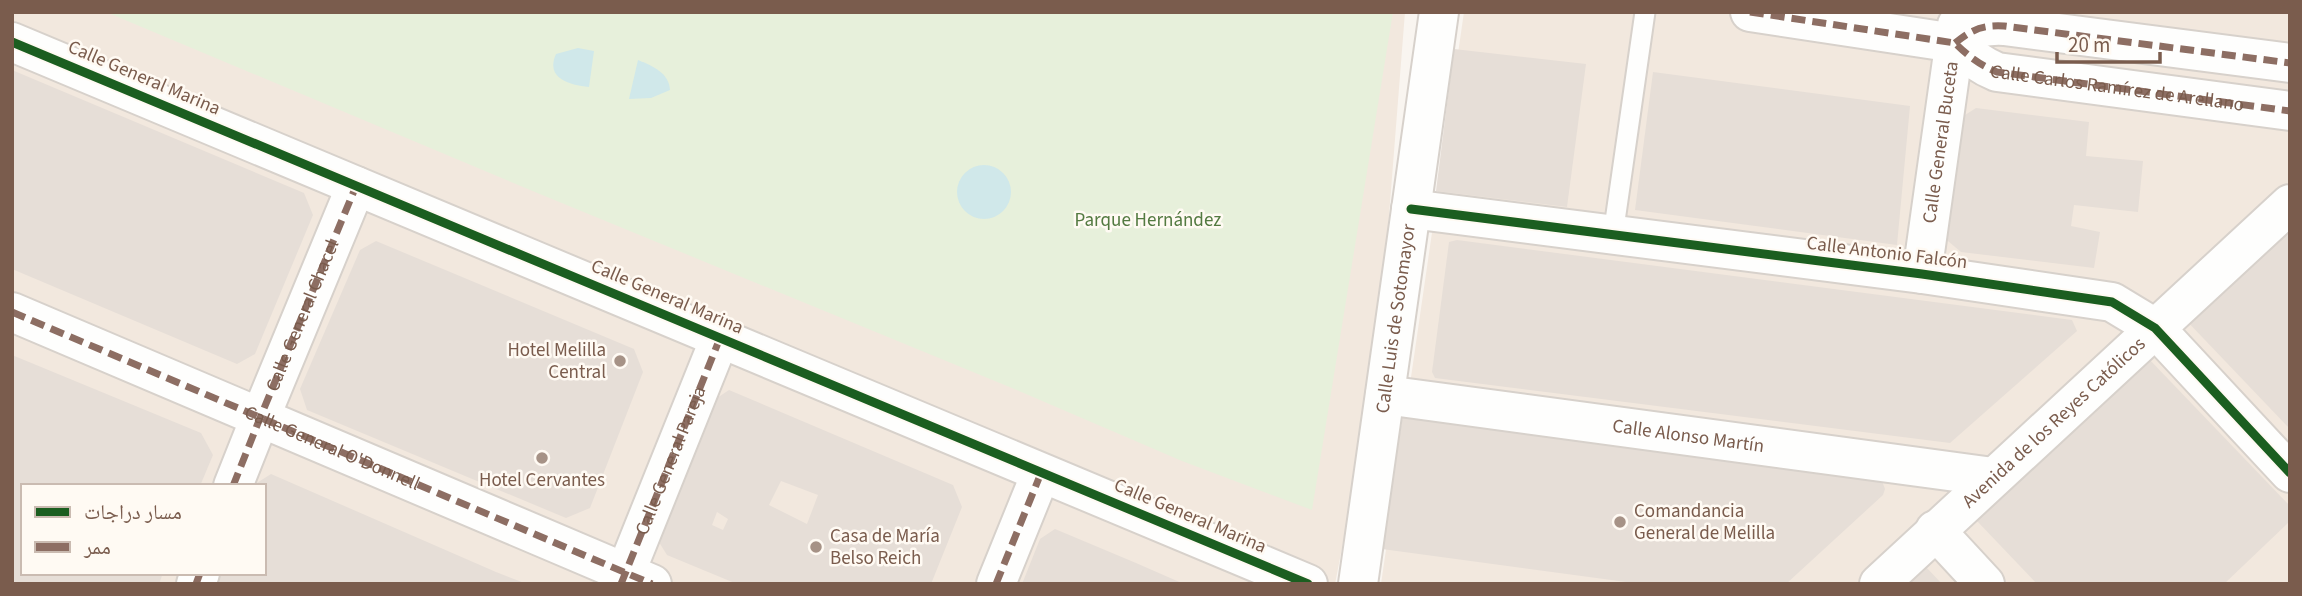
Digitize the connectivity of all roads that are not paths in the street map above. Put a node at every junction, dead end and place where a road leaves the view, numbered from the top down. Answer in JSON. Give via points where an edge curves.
{"nodes":[{"id":1,"x":1439,"y":12,"type":"edge"},
{"id":2,"x":1645,"y":12,"type":"edge"},
{"id":3,"x":1750,"y":12,"type":"edge"},
{"id":4,"x":1957,"y":27,"type":"edge"},
{"id":5,"x":12,"y":42,"type":"edge"},
{"id":6,"x":2290,"y":64,"type":"edge"},
{"id":7,"x":2290,"y":111,"type":"edge"},
{"id":8,"x":356,"y":186,"type":"junction"},
{"id":9,"x":2290,"y":204,"type":"edge"},
{"id":10,"x":1411,"y":209,"type":"junction"},
{"id":11,"x":1613,"y":235,"type":"junction"},
{"id":12,"x":1922,"y":274,"type":"junction"},
{"id":13,"x":12,"y":312,"type":"edge"},
{"id":14,"x":2155,"y":328,"type":"junction"},
{"id":15,"x":720,"y":338,"type":"junction"},
{"id":16,"x":1385,"y":395,"type":"junction"},
{"id":17,"x":260,"y":418,"type":"junction"},
{"id":18,"x":1041,"y":473,"type":"junction"},
{"id":19,"x":2290,"y":473,"type":"edge"},
{"id":20,"x":1993,"y":477,"type":"junction"},
{"id":21,"x":234,"y":484,"type":"edge"},
{"id":22,"x":1935,"y":530,"type":"junction"},
{"id":23,"x":633,"y":580,"type":"edge"},
{"id":24,"x":996,"y":584,"type":"edge"},
{"id":25,"x":1308,"y":584,"type":"edge"},
{"id":26,"x":1358,"y":584,"type":"edge"},
{"id":27,"x":1879,"y":584,"type":"edge"},
{"id":28,"x":1985,"y":584,"type":"edge"}],
"edges":[{"from":1,"to":10,"type":"street","name":"Calle Luis de Sotomayor"},
{"from":2,"to":11,"type":"lane"},
{"from":3,"to":4,"type":"street"},
{"from":4,"to":6,"type":"street","via":[[1969,32],[1986,25],[2004,26]]},
{"from":4,"to":7,"type":"street","name":"Calle Carlos Ramírez de Arellano","via":[[1967,55],[1997,72]]},
{"from":4,"to":12,"type":"street","name":"Calle General Buceta"},
{"from":5,"to":8,"type":"street","name":"Calle General Marina"},
{"from":8,"to":15,"type":"street","name":"Calle General Marina"},
{"from":8,"to":17,"type":"street","name":"Calle General Chacel"},
{"from":9,"to":14,"type":"street","name":"Avenida de los Reyes Católicos"},
{"from":10,"to":11,"type":"street","name":"Calle Antonio Falcón"},
{"from":10,"to":16,"type":"street","name":"Calle Luis de Sotomayor"},
{"from":11,"to":12,"type":"street","name":"Calle Antonio Falcón"},
{"from":12,"to":14,"type":"street","name":"Calle Antonio Falcón","via":[[2112,302]]},
{"from":13,"to":17,"type":"street","name":"Calle General O'Donnell"},
{"from":14,"to":19,"type":"street","name":"Calle Antonio Falcón"},
{"from":14,"to":20,"type":"street","name":"Avenida de los Reyes Católicos"},
{"from":15,"to":18,"type":"street","name":"Calle General Marina"},
{"from":15,"to":23,"type":"street","name":"Calle General Pareja"},
{"from":16,"to":20,"type":"street","name":"Calle Alonso Martín"},
{"from":16,"to":26,"type":"street","name":"Calle Luis de Sotomayor"},
{"from":17,"to":21,"type":"street","name":"Calle General Chacel"},
{"from":17,"to":23,"type":"street","name":"Calle General O'Donnell"},
{"from":18,"to":24,"type":"street"},
{"from":18,"to":25,"type":"street","name":"Calle General Marina"},
{"from":20,"to":22,"type":"street","name":"Avenida de los Reyes Católicos"},
{"from":22,"to":27,"type":"street","name":"Avenida de los Reyes Católicos"},
{"from":22,"to":28,"type":"street"}]}
